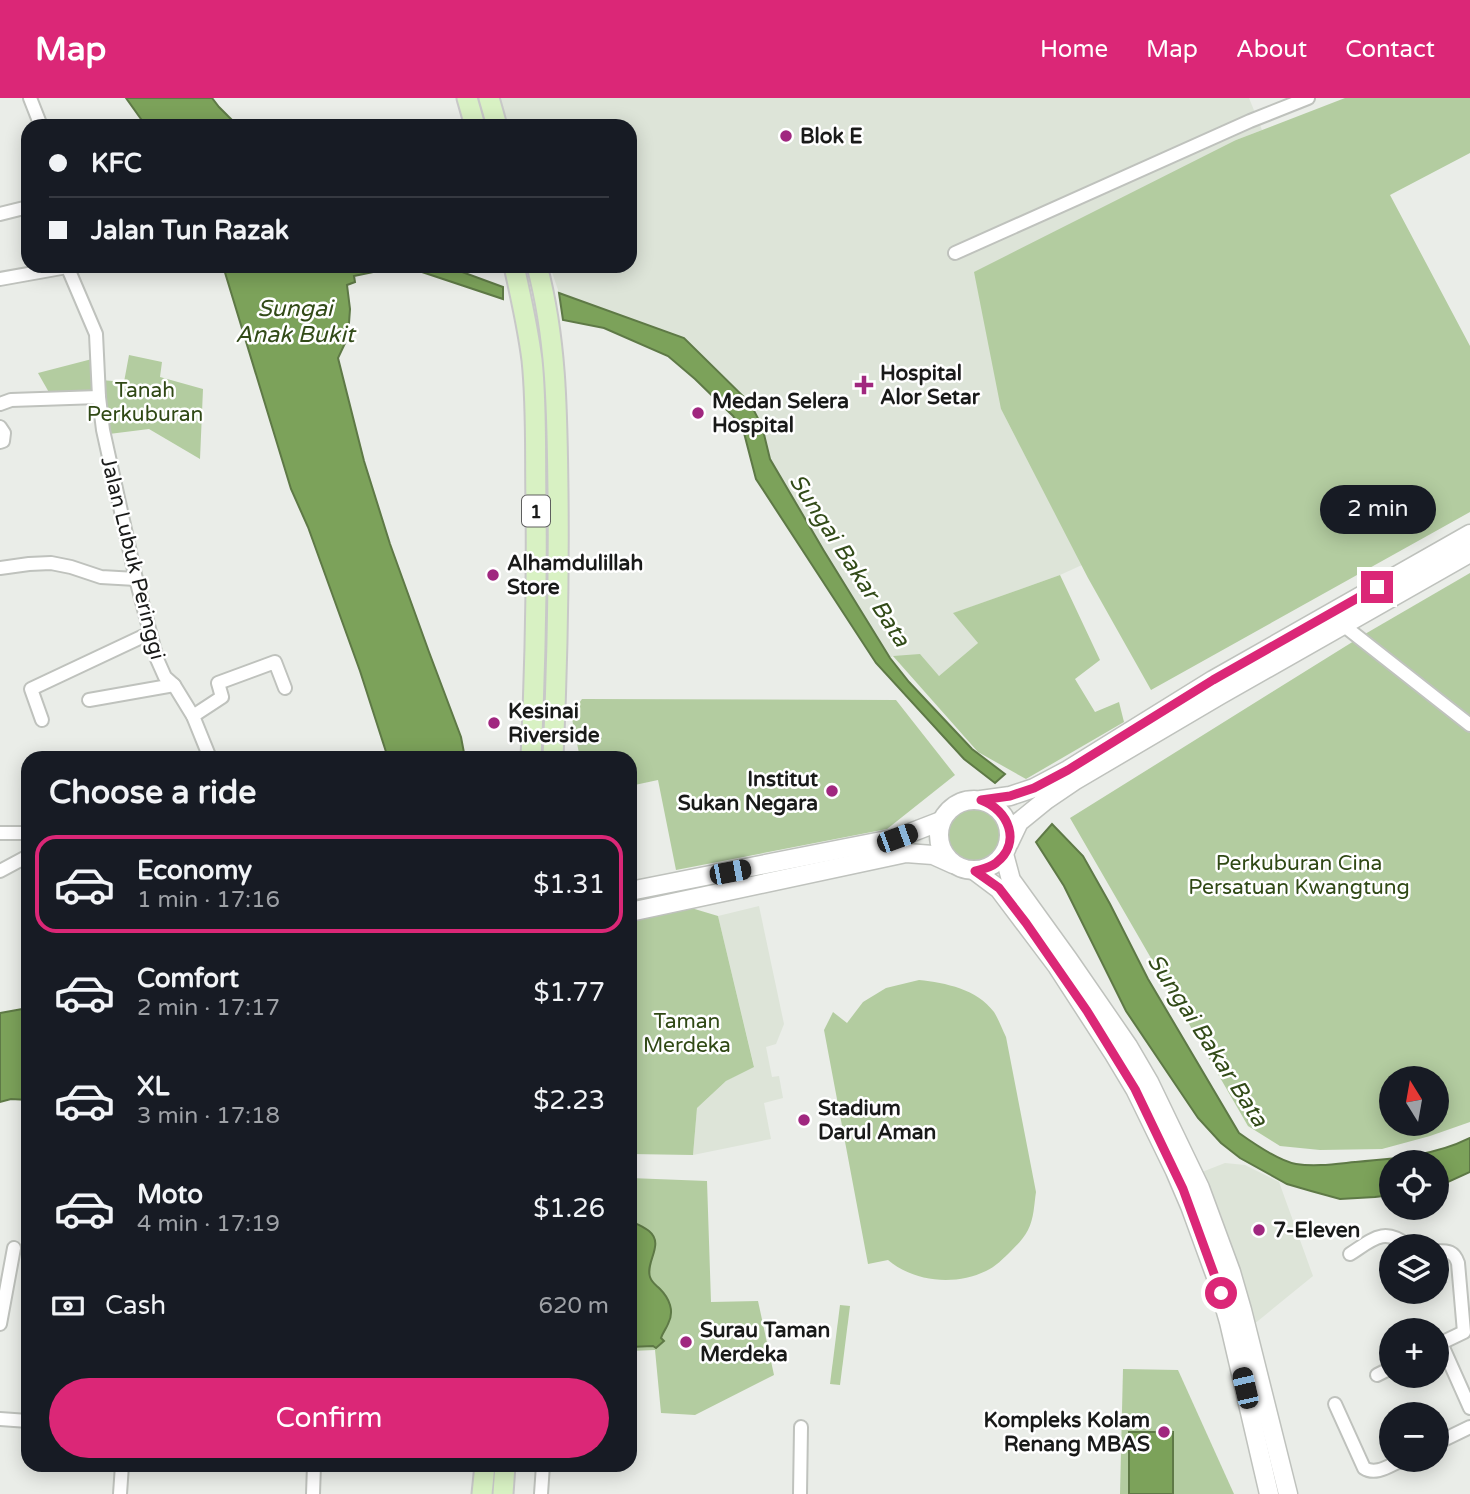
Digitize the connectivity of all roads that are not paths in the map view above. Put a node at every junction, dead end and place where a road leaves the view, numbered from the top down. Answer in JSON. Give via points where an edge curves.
{"nodes":[{"id":1,"x":30,"y":98,"type":"edge"},
{"id":2,"x":467,"y":98,"type":"edge"},
{"id":3,"x":489,"y":98,"type":"edge"},
{"id":4,"x":1308,"y":98,"type":"edge"},
{"id":5,"x":38,"y":119,"type":"edge"},
{"id":6,"x":473,"y":119,"type":"edge"},
{"id":7,"x":495,"y":119,"type":"edge"},
{"id":8,"x":21,"y":209,"type":"edge"},
{"id":9,"x":0,"y":214,"type":"edge"},
{"id":10,"x":955,"y":253,"type":"dead end"},
{"id":11,"x":31,"y":273,"type":"edge"},
{"id":12,"x":70,"y":273,"type":"edge"},
{"id":13,"x":514,"y":273,"type":"edge"},
{"id":14,"x":539,"y":273,"type":"edge"},
{"id":15,"x":0,"y":279,"type":"edge"},
{"id":16,"x":99,"y":397,"type":"junction"},
{"id":17,"x":0,"y":404,"type":"edge"},
{"id":18,"x":0,"y":427,"type":"edge"},
{"id":19,"x":0,"y":442,"type":"edge"},
{"id":20,"x":1470,"y":534,"type":"edge"},
{"id":21,"x":1470,"y":554,"type":"edge"},
{"id":22,"x":0,"y":568,"type":"edge"},
{"id":23,"x":136,"y":579,"type":"junction"},
{"id":24,"x":1343,"y":625,"type":"junction"},
{"id":25,"x":150,"y":633,"type":"junction"},
{"id":26,"x":174,"y":685,"type":"junction"},
{"id":27,"x":285,"y":688,"type":"dead end"},
{"id":28,"x":89,"y":700,"type":"dead end"},
{"id":29,"x":193,"y":716,"type":"junction"},
{"id":30,"x":42,"y":720,"type":"dead end"},
{"id":31,"x":1470,"y":725,"type":"edge"},
{"id":32,"x":208,"y":751,"type":"edge"},
{"id":33,"x":531,"y":751,"type":"edge"},
{"id":34,"x":553,"y":751,"type":"edge"},
{"id":35,"x":981,"y":800,"type":"junction"},
{"id":36,"x":941,"y":821,"type":"junction"},
{"id":37,"x":21,"y":832,"type":"edge"},
{"id":38,"x":0,"y":833,"type":"edge"},
{"id":39,"x":1007,"y":849,"type":"junction"},
{"id":40,"x":21,"y":859,"type":"edge"},
{"id":41,"x":953,"y":864,"type":"junction"},
{"id":42,"x":1,"y":866,"type":"edge"},
{"id":43,"x":975,"y":871,"type":"junction"},
{"id":44,"x":637,"y":890,"type":"edge"},
{"id":45,"x":637,"y":911,"type":"edge"},
{"id":46,"x":1379,"y":1238,"type":"edge"},
{"id":47,"x":14,"y":1248,"type":"dead end"},
{"id":48,"x":1449,"y":1252,"type":"edge"},
{"id":49,"x":1350,"y":1254,"type":"dead end"},
{"id":50,"x":0,"y":1324,"type":"edge"},
{"id":51,"x":1449,"y":1339,"type":"edge"},
{"id":52,"x":1449,"y":1365,"type":"edge"},
{"id":53,"x":1335,"y":1404,"type":"dead end"},
{"id":54,"x":1470,"y":1408,"type":"edge"},
{"id":55,"x":0,"y":1419,"type":"edge"},
{"id":56,"x":21,"y":1420,"type":"edge"},
{"id":57,"x":801,"y":1427,"type":"dead end"},
{"id":58,"x":1470,"y":1427,"type":"edge"},
{"id":59,"x":1449,"y":1437,"type":"edge"},
{"id":60,"x":1379,"y":1470,"type":"edge"},
{"id":61,"x":122,"y":1472,"type":"edge"},
{"id":62,"x":314,"y":1472,"type":"edge"},
{"id":63,"x":484,"y":1472,"type":"edge"},
{"id":64,"x":505,"y":1472,"type":"edge"},
{"id":65,"x":543,"y":1472,"type":"edge"},
{"id":66,"x":120,"y":1494,"type":"edge"},
{"id":67,"x":313,"y":1494,"type":"edge"},
{"id":68,"x":482,"y":1494,"type":"edge"},
{"id":69,"x":503,"y":1494,"type":"edge"},
{"id":70,"x":541,"y":1494,"type":"edge"},
{"id":71,"x":800,"y":1494,"type":"edge"},
{"id":72,"x":1269,"y":1494,"type":"edge"},
{"id":73,"x":1288,"y":1494,"type":"edge"}],
"edges":[{"from":1,"to":5,"type":"street"},
{"from":2,"to":6,"type":"main road"},
{"from":3,"to":7,"type":"main road"},
{"from":4,"to":10,"type":"street"},
{"from":8,"to":9,"type":"street"},
{"from":11,"to":15,"type":"street"},
{"from":12,"to":16,"type":"street","name":"Jalan Lubuk Peringgi","via":[[96,334]]},
{"from":13,"to":33,"type":"main road","number":"1","via":[[535,399],[537,543]]},
{"from":14,"to":34,"type":"main road","number":"1","via":[[554,353],[557,398]]},
{"from":16,"to":17,"type":"street"},
{"from":16,"to":23,"type":"street","name":"Jalan Lubuk Peringgi"},
{"from":18,"to":19,"type":"street","via":[[4,433]]},
{"from":20,"to":35,"type":"main road","via":[[1213,680],[1068,770],[1034,788]]},
{"from":21,"to":24,"type":"main road"},
{"from":22,"to":23,"type":"street","via":[[51,563],[101,577]]},
{"from":23,"to":25,"type":"street","name":"Jalan Lubuk Peringgi"},
{"from":24,"to":31,"type":"street"},
{"from":24,"to":39,"type":"main road","via":[[1074,781],[1019,822]]},
{"from":25,"to":26,"type":"street","name":"Jalan Lubuk Peringgi","via":[[160,668]]},
{"from":25,"to":30,"type":"street","via":[[31,689]]},
{"from":26,"to":28,"type":"street"},
{"from":26,"to":29,"type":"street","name":"Jalan Lubuk Peringgi"},
{"from":27,"to":29,"type":"street","via":[[275,662],[218,683],[222,698]]},
{"from":29,"to":32,"type":"street","name":"Jalan Lubuk Peringgi"},
{"from":35,"to":36,"type":"main road","via":[[957,804]]},
{"from":35,"to":39,"type":"main road","via":[[1007,821]]},
{"from":36,"to":41,"type":"main road","via":[[940,845]]},
{"from":36,"to":44,"type":"main road","via":[[897,838]]},
{"from":37,"to":38,"type":"street"},
{"from":39,"to":43,"type":"main road","via":[[996,863]]},
{"from":39,"to":73,"type":"main road","via":[[1011,880],[1128,1046],[1200,1188],[1242,1310]]},
{"from":40,"to":42,"type":"street"},
{"from":41,"to":43,"type":"main road"},
{"from":41,"to":45,"type":"main road","via":[[933,855],[906,853]]},
{"from":43,"to":72,"type":"main road","via":[[999,888],[1057,966],[1135,1089],[1175,1171],[1223,1298]]},
{"from":46,"to":49,"type":"street"},
{"from":47,"to":50,"type":"street"},
{"from":48,"to":51,"type":"street","via":[[1458,1263],[1464,1332]]},
{"from":52,"to":54,"type":"street"},
{"from":53,"to":60,"type":"street","via":[[1364,1468]]},
{"from":55,"to":56,"type":"street"},
{"from":57,"to":71,"type":"street"},
{"from":58,"to":59,"type":"street"},
{"from":61,"to":66,"type":"street"},
{"from":62,"to":67,"type":"street"},
{"from":63,"to":68,"type":"main road"},
{"from":64,"to":69,"type":"main road"},
{"from":65,"to":70,"type":"street"}]}
